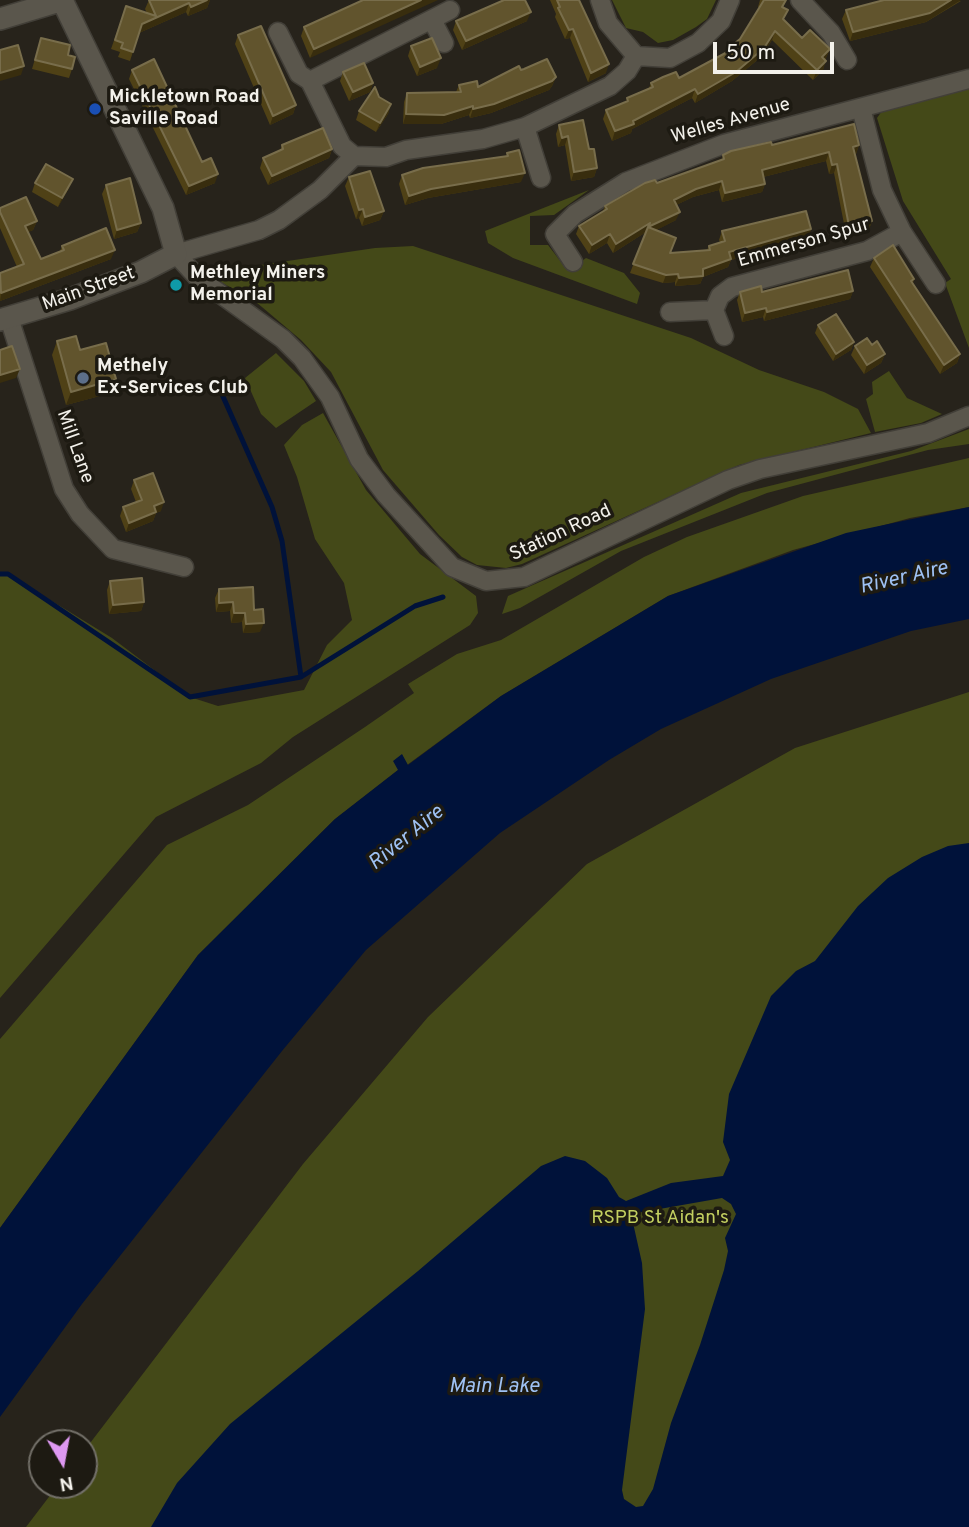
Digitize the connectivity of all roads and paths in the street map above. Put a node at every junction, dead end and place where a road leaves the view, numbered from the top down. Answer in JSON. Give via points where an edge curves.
{"nodes":[{"id":1,"x":62,"y":0,"type":"edge"},
{"id":2,"x":600,"y":0,"type":"edge"},
{"id":3,"x":730,"y":0,"type":"edge"},
{"id":4,"x":811,"y":3,"type":"edge"},
{"id":5,"x":450,"y":10,"type":"dead end"},
{"id":6,"x":0,"y":19,"type":"edge"},
{"id":7,"x":432,"y":20,"type":"junction"},
{"id":8,"x":278,"y":32,"type":"dead end"},
{"id":9,"x":443,"y":43,"type":"dead end"},
{"id":10,"x":636,"y":55,"type":"junction"},
{"id":11,"x":847,"y":60,"type":"dead end"},
{"id":12,"x":969,"y":79,"type":"edge"},
{"id":13,"x":310,"y":81,"type":"junction"},
{"id":14,"x":861,"y":108,"type":"junction"},
{"id":15,"x":525,"y":127,"type":"junction"},
{"id":16,"x":354,"y":156,"type":"junction"},
{"id":17,"x":541,"y":178,"type":"dead end"},
{"id":18,"x":902,"y":232,"type":"junction"},
{"id":19,"x":176,"y":254,"type":"junction"},
{"id":20,"x":573,"y":262,"type":"dead end"},
{"id":21,"x":936,"y":284,"type":"dead end"},
{"id":22,"x":714,"y":310,"type":"junction"},
{"id":23,"x":670,"y":312,"type":"dead end"},
{"id":24,"x":4,"y":319,"type":"edge"},
{"id":25,"x":723,"y":336,"type":"dead end"},
{"id":26,"x":969,"y":416,"type":"edge"},
{"id":27,"x":184,"y":567,"type":"dead end"}],
"edges":[{"from":1,"to":6,"type":"street"},
{"from":1,"to":19,"type":"street","via":[[163,208]]},
{"from":2,"to":10,"type":"street","via":[[608,23]]},
{"from":3,"to":10,"type":"street","via":[[721,21],[698,43],[670,58]]},
{"from":4,"to":11,"type":"street"},
{"from":5,"to":7,"type":"street"},
{"from":7,"to":9,"type":"street"},
{"from":7,"to":13,"type":"street"},
{"from":8,"to":13,"type":"street","via":[[299,74]]},
{"from":10,"to":15,"type":"street","via":[[610,86]]},
{"from":12,"to":14,"type":"street","name":"Welles Avenue"},
{"from":13,"to":16,"type":"street","via":[[333,131]]},
{"from":14,"to":18,"type":"street","via":[[882,190]]},
{"from":14,"to":20,"type":"street","name":"Welles Avenue","via":[[724,144],[626,182],[575,214],[555,234]]},
{"from":15,"to":16,"type":"street","via":[[386,157]]},
{"from":15,"to":17,"type":"street"},
{"from":16,"to":19,"type":"street","via":[[320,190],[278,220]]},
{"from":18,"to":21,"type":"street"},
{"from":18,"to":22,"type":"street","name":"Emmerson Spur","via":[[867,251],[732,287],[720,296]]},
{"from":19,"to":24,"type":"street","name":"Main Street","via":[[70,299]]},
{"from":19,"to":26,"type":"street","name":"Station Road","via":[[197,277],[302,358],[330,397],[359,459],[386,495],[452,567],[486,581],[524,577],[760,469],[928,433]]},
{"from":22,"to":23,"type":"street"},
{"from":22,"to":25,"type":"street"},
{"from":24,"to":27,"type":"street","name":"Mill Lane","via":[[64,489],[80,514],[113,549]]}]}
